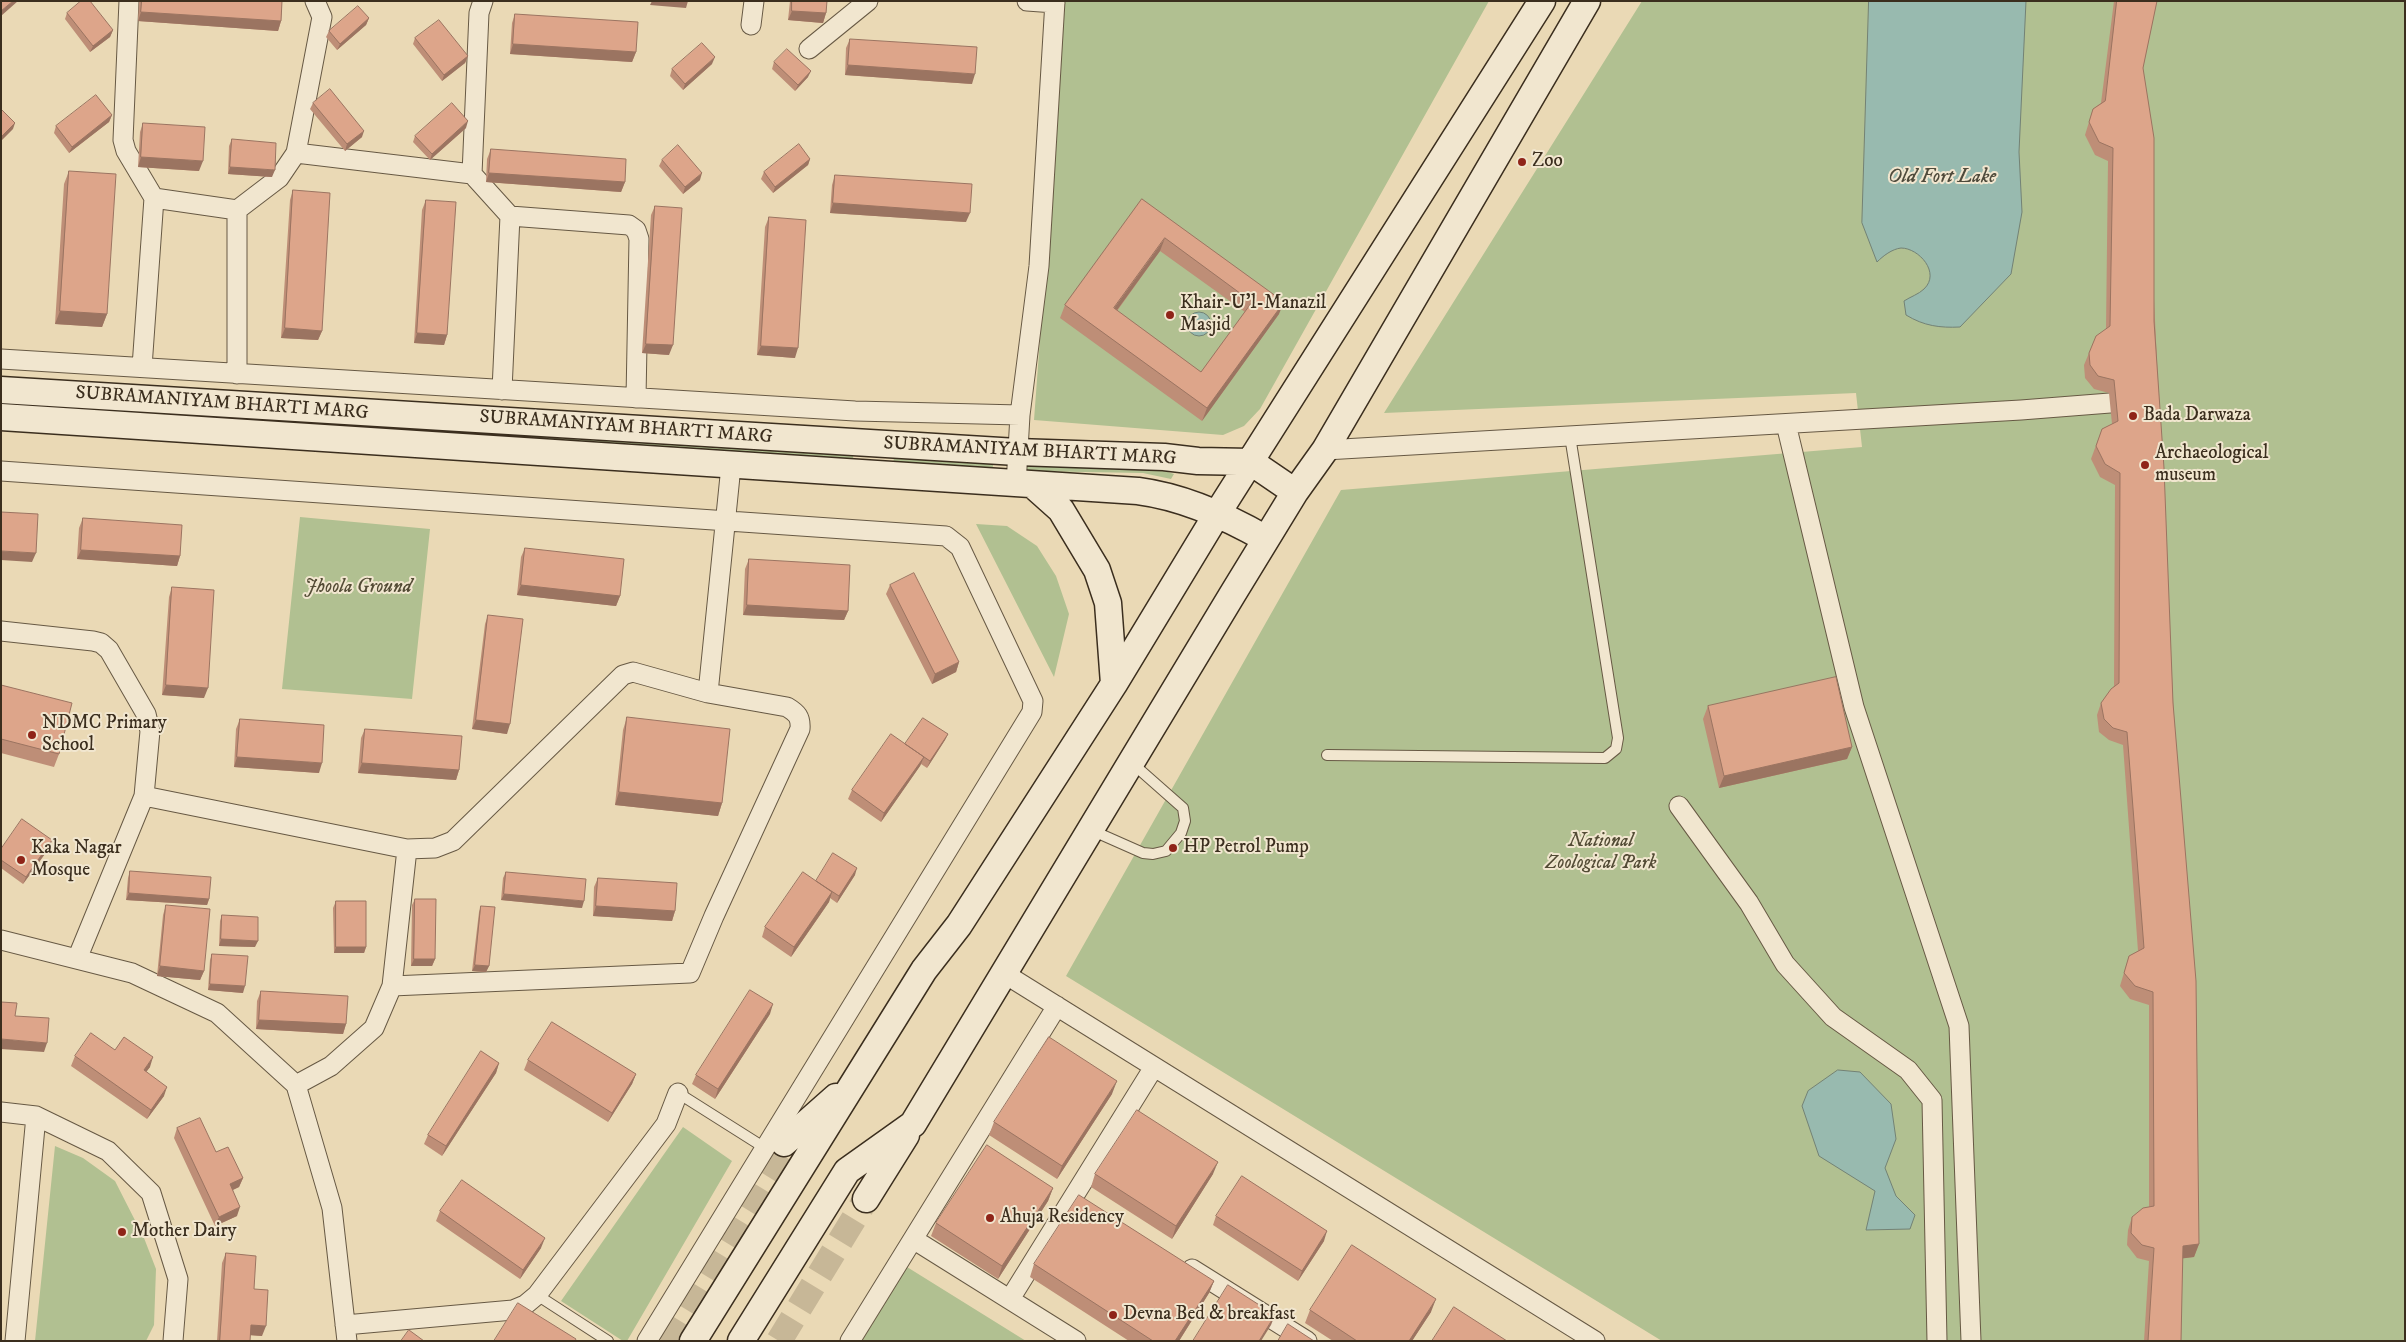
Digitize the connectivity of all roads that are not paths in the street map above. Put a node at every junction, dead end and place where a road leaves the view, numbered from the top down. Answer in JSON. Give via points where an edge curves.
{"nodes":[{"id":1,"x":129,"y":1,"type":"edge"},
{"id":2,"x":315,"y":1,"type":"edge"},
{"id":3,"x":483,"y":1,"type":"edge"},
{"id":4,"x":754,"y":1,"type":"edge"},
{"id":5,"x":868,"y":1,"type":"edge"},
{"id":6,"x":1027,"y":1,"type":"edge"},
{"id":7,"x":1542,"y":1,"type":"edge"},
{"id":8,"x":1586,"y":1,"type":"edge"},
{"id":9,"x":1055,"y":2,"type":"edge"},
{"id":10,"x":751,"y":25,"type":"dead end"},
{"id":11,"x":809,"y":49,"type":"dead end"},
{"id":12,"x":296,"y":153,"type":"junction"},
{"id":13,"x":472,"y":174,"type":"junction"},
{"id":14,"x":154,"y":198,"type":"junction"},
{"id":15,"x":237,"y":210,"type":"junction"},
{"id":16,"x":510,"y":216,"type":"junction"},
{"id":17,"x":1,"y":359,"type":"edge"},
{"id":18,"x":142,"y":367,"type":"junction"},
{"id":19,"x":237,"y":374,"type":"junction"},
{"id":20,"x":1,"y":390,"type":"edge"},
{"id":21,"x":502,"y":390,"type":"junction"},
{"id":22,"x":636,"y":398,"type":"junction"},
{"id":23,"x":2110,"y":402,"type":"dead end"},
{"id":24,"x":1020,"y":414,"type":"junction"},
{"id":25,"x":1,"y":417,"type":"edge"},
{"id":26,"x":1786,"y":424,"type":"junction"},
{"id":27,"x":1570,"y":436,"type":"junction"},
{"id":28,"x":1325,"y":450,"type":"junction"},
{"id":29,"x":1017,"y":452,"type":"junction"},
{"id":30,"x":1251,"y":462,"type":"junction"},
{"id":31,"x":731,"y":466,"type":"junction"},
{"id":32,"x":1,"y":471,"type":"edge"},
{"id":33,"x":1024,"y":485,"type":"junction"},
{"id":34,"x":1295,"y":492,"type":"junction"},
{"id":35,"x":1217,"y":514,"type":"junction"},
{"id":36,"x":726,"y":521,"type":"junction"},
{"id":37,"x":1266,"y":539,"type":"junction"},
{"id":38,"x":1,"y":631,"type":"edge"},
{"id":39,"x":1114,"y":684,"type":"junction"},
{"id":40,"x":708,"y":693,"type":"junction"},
{"id":41,"x":1327,"y":755,"type":"dead end"},
{"id":42,"x":1132,"y":763,"type":"junction"},
{"id":43,"x":144,"y":796,"type":"junction"},
{"id":44,"x":1679,"y":806,"type":"dead end"},
{"id":45,"x":1091,"y":830,"type":"junction"},
{"id":46,"x":407,"y":849,"type":"junction"},
{"id":47,"x":1,"y":940,"type":"edge"},
{"id":48,"x":77,"y":959,"type":"junction"},
{"id":49,"x":1004,"y":974,"type":"junction"},
{"id":50,"x":392,"y":986,"type":"junction"},
{"id":51,"x":1057,"y":1006,"type":"junction"},
{"id":52,"x":1154,"y":1067,"type":"junction"},
{"id":53,"x":856,"y":1080,"type":"junction"},
{"id":54,"x":296,"y":1085,"type":"junction"},
{"id":55,"x":678,"y":1093,"type":"joint"},
{"id":56,"x":1,"y":1112,"type":"edge"},
{"id":57,"x":36,"y":1116,"type":"junction"},
{"id":58,"x":913,"y":1124,"type":"junction"},
{"id":59,"x":774,"y":1145,"type":"junction"},
{"id":60,"x":1074,"y":1196,"type":"junction"},
{"id":61,"x":866,"y":1199,"type":"tunnel mouth"},
{"id":62,"x":1091,"y":1206,"type":"edge"},
{"id":63,"x":913,"y":1239,"type":"junction"},
{"id":64,"x":1174,"y":1258,"type":"edge"},
{"id":65,"x":537,"y":1295,"type":"junction"},
{"id":66,"x":1010,"y":1300,"type":"junction"},
{"id":67,"x":346,"y":1333,"type":"edge"},
{"id":68,"x":1588,"y":1339,"type":"edge"},
{"id":69,"x":15,"y":1341,"type":"edge"},
{"id":70,"x":173,"y":1341,"type":"edge"},
{"id":71,"x":608,"y":1341,"type":"edge"},
{"id":72,"x":647,"y":1341,"type":"edge"},
{"id":73,"x":693,"y":1341,"type":"edge"},
{"id":74,"x":742,"y":1341,"type":"edge"},
{"id":75,"x":850,"y":1341,"type":"edge"},
{"id":76,"x":1076,"y":1341,"type":"edge"},
{"id":77,"x":1307,"y":1341,"type":"edge"},
{"id":78,"x":1936,"y":1341,"type":"edge"},
{"id":79,"x":1971,"y":1341,"type":"edge"}],
"edges":[{"from":1,"to":14,"type":"street","via":[[123,140],[126,151]]},
{"from":2,"to":12,"type":"street","via":[[322,17]]},
{"from":3,"to":13,"type":"street","via":[[479,12]]},
{"from":4,"to":10,"type":"street"},
{"from":5,"to":11,"type":"street"},
{"from":6,"to":9,"type":"street"},
{"from":7,"to":30,"type":"main road"},
{"from":8,"to":28,"type":"main road"},
{"from":9,"to":24,"type":"street","via":[[1039,266]]},
{"from":12,"to":13,"type":"street"},
{"from":12,"to":15,"type":"street","via":[[279,178]]},
{"from":13,"to":16,"type":"street"},
{"from":14,"to":15,"type":"street"},
{"from":14,"to":18,"type":"street"},
{"from":15,"to":19,"type":"street"},
{"from":16,"to":21,"type":"street"},
{"from":16,"to":22,"type":"street","via":[[629,225],[636,230],[640,239]]},
{"from":17,"to":18,"type":"street"},
{"from":18,"to":19,"type":"street"},
{"from":19,"to":21,"type":"street"},
{"from":20,"to":29,"type":"main road","name":"SUBRAMANIYAM BHARTI MARG"},
{"from":21,"to":22,"type":"street"},
{"from":22,"to":24,"type":"street","via":[[855,411]]},
{"from":23,"to":26,"type":"street"},
{"from":24,"to":29,"type":"street"},
{"from":25,"to":31,"type":"main road","name":"SUBRAMANIYAM BHARTI MARG"},
{"from":26,"to":27,"type":"street"},
{"from":26,"to":79,"type":"street","via":[[1854,708],[1959,1026]]},
{"from":27,"to":28,"type":"street"},
{"from":27,"to":41,"type":"lane","via":[[1618,738],[1616,749],[1605,758]]},
{"from":28,"to":34,"type":"main road"},
{"from":29,"to":30,"type":"main road","name":"SUBRAMANIYAM BHARTI MARG"},
{"from":29,"to":33,"type":"street"},
{"from":30,"to":34,"type":"main road"},
{"from":30,"to":35,"type":"main road"},
{"from":31,"to":33,"type":"main road","name":"SUBRAMANIYAM BHARTI MARG"},
{"from":31,"to":36,"type":"street"},
{"from":32,"to":36,"type":"street"},
{"from":33,"to":35,"type":"main road","name":"SUBRAMANIYAM BHARTI MARG","via":[[1163,494]]},
{"from":33,"to":39,"type":"main road","via":[[1062,510],[1097,570],[1108,603]]},
{"from":34,"to":37,"type":"main road"},
{"from":35,"to":37,"type":"main road","name":"SUBRAMANIYAM BHARTI MARG"},
{"from":35,"to":39,"type":"main road"},
{"from":36,"to":40,"type":"street"},
{"from":36,"to":59,"type":"street","via":[[946,536],[954,540],[1034,707]]},
{"from":37,"to":42,"type":"main road"},
{"from":38,"to":43,"type":"street","via":[[93,641],[106,646],[146,714],[150,731]]},
{"from":39,"to":53,"type":"main road","via":[[959,925],[924,970]]},
{"from":40,"to":46,"type":"street","via":[[628,673],[453,841],[435,848]]},
{"from":40,"to":50,"type":"street","via":[[787,707],[797,713],[801,721],[690,973]]},
{"from":42,"to":45,"type":"main road"},
{"from":42,"to":45,"type":"lane","via":[[1183,808],[1186,821],[1181,833],[1166,851],[1153,854],[1143,853]]},
{"from":43,"to":46,"type":"street"},
{"from":43,"to":48,"type":"street"},
{"from":44,"to":78,"type":"street","via":[[1749,903],[1785,964],[1833,1018],[1908,1070],[1932,1100]]},
{"from":45,"to":49,"type":"main road"},
{"from":46,"to":50,"type":"street"},
{"from":47,"to":48,"type":"street"},
{"from":48,"to":54,"type":"street","via":[[132,973],[217,1012]]},
{"from":49,"to":51,"type":"street"},
{"from":49,"to":58,"type":"main road"},
{"from":50,"to":54,"type":"street","via":[[374,1028],[330,1066]]},
{"from":51,"to":52,"type":"street"},
{"from":51,"to":63,"type":"street"},
{"from":52,"to":60,"type":"street"},
{"from":52,"to":68,"type":"street"},
{"from":53,"to":59,"type":"main road"},
{"from":53,"to":73,"type":"main road"},
{"from":54,"to":67,"type":"street","via":[[332,1208]]},
{"from":55,"to":59,"type":"lane"},
{"from":55,"to":65,"type":"street","via":[[666,1124]]},
{"from":56,"to":57,"type":"street"},
{"from":57,"to":69,"type":"street"},
{"from":57,"to":70,"type":"street","via":[[108,1151],[151,1193],[178,1279]]},
{"from":58,"to":61,"type":"main road"},
{"from":58,"to":74,"type":"main road","via":[[847,1171]]},
{"from":59,"to":72,"type":"street"},
{"from":60,"to":62,"type":"street"},
{"from":60,"to":66,"type":"street"},
{"from":63,"to":66,"type":"street"},
{"from":63,"to":75,"type":"street"},
{"from":64,"to":77,"type":"street"},
{"from":65,"to":67,"type":"street","via":[[513,1310]]},
{"from":65,"to":71,"type":"lane"},
{"from":66,"to":76,"type":"street"}]}
